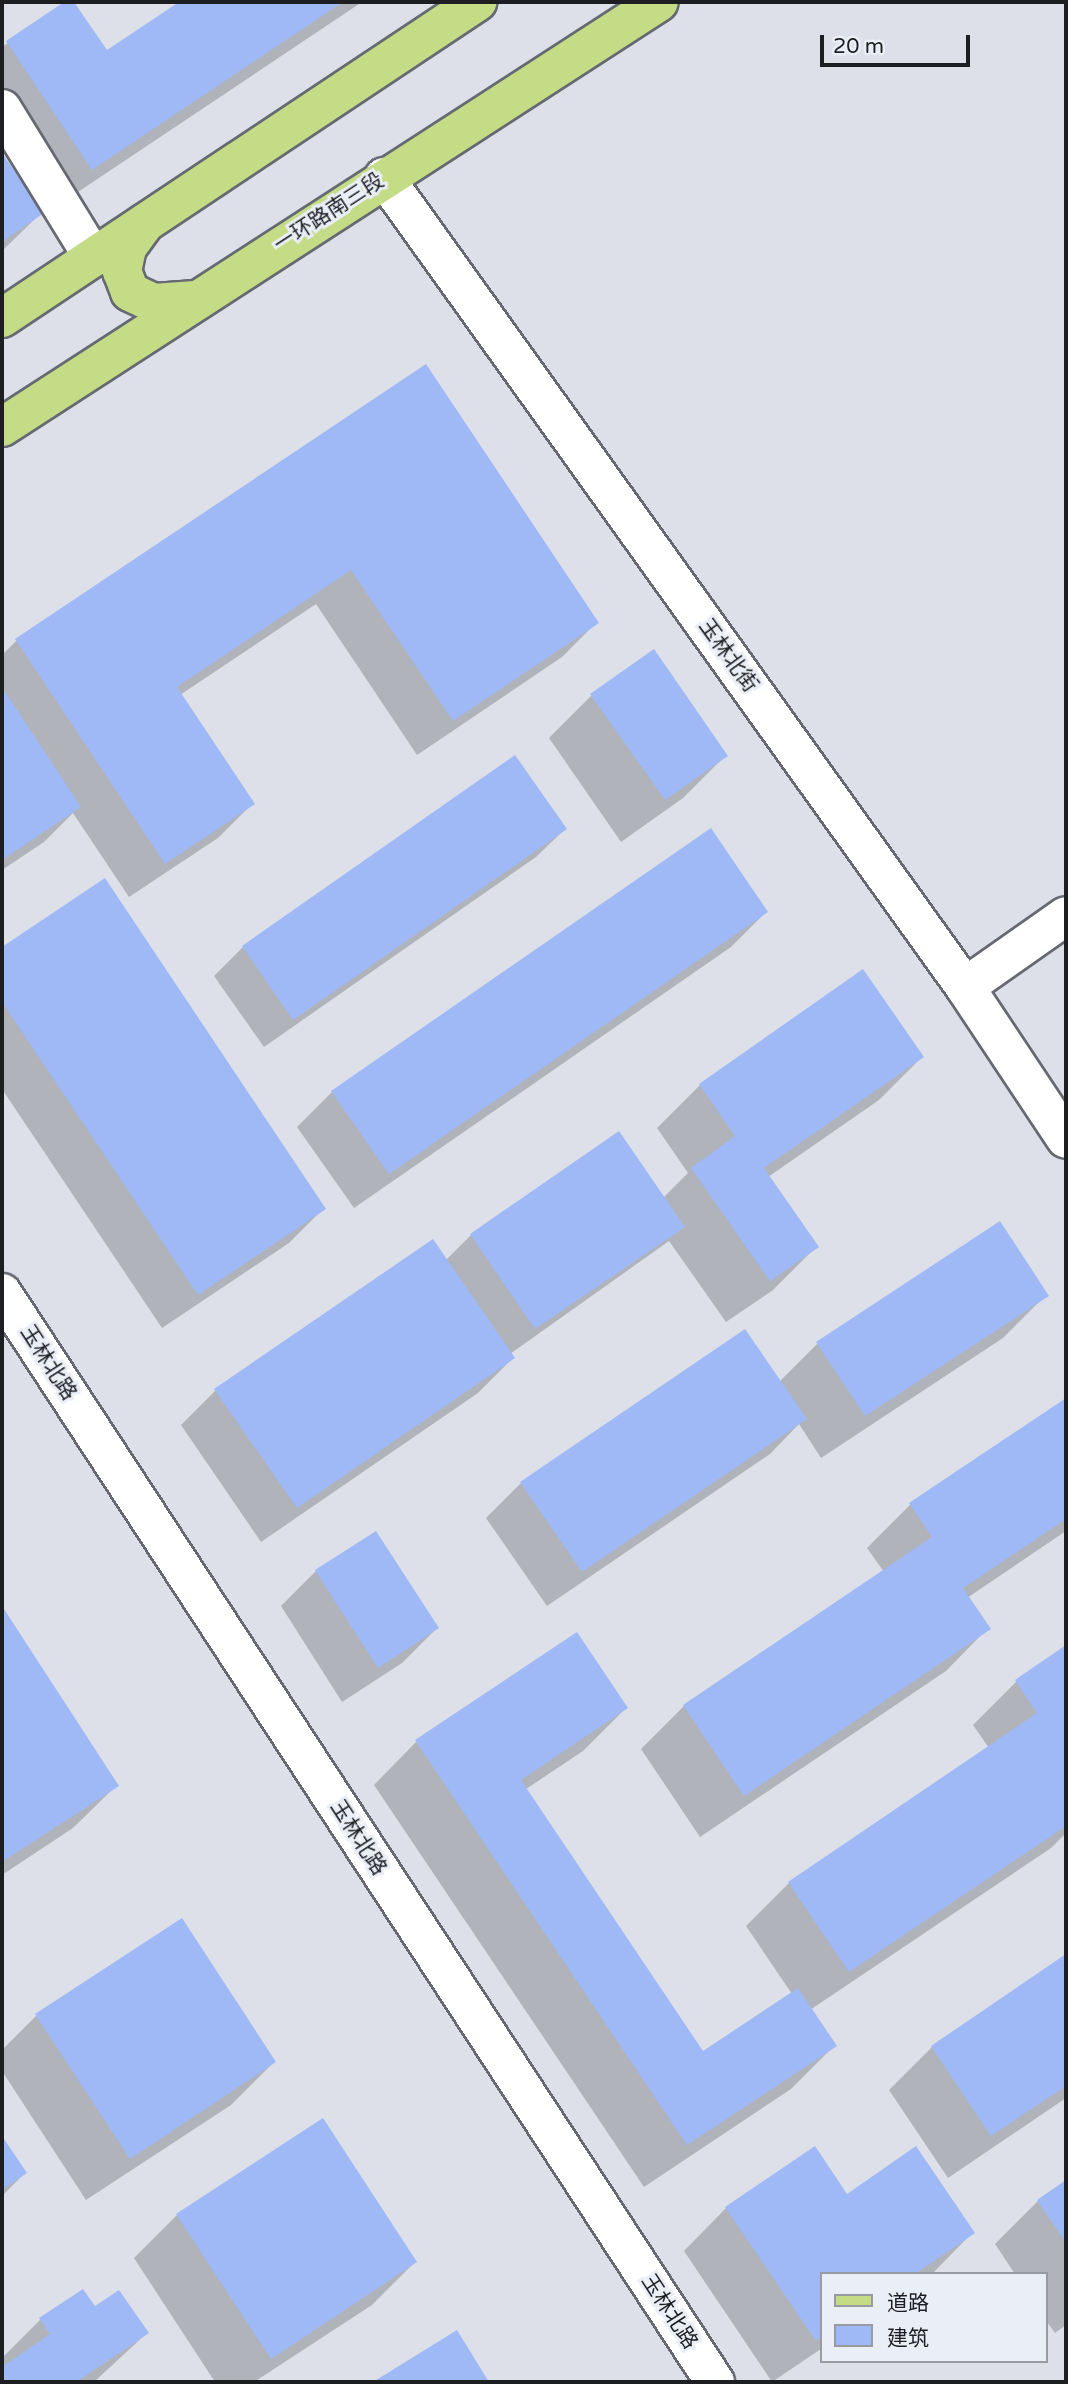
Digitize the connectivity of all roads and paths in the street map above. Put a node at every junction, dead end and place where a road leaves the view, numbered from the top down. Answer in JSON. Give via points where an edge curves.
{"nodes":[{"id":1,"x":477,"y":2,"type":"edge"},
{"id":2,"x":659,"y":2,"type":"edge"},
{"id":3,"x":2,"y":109,"type":"edge"},
{"id":4,"x":384,"y":177,"type":"junction"},
{"id":5,"x":146,"y":222,"type":"junction"},
{"id":6,"x":93,"y":257,"type":"junction"},
{"id":7,"x":195,"y":300,"type":"junction"},
{"id":8,"x":2,"y":318,"type":"edge"},
{"id":9,"x":2,"y":427,"type":"edge"},
{"id":10,"x":1066,"y":916,"type":"edge"},
{"id":11,"x":965,"y":987,"type":"junction"},
{"id":12,"x":1066,"y":1139,"type":"edge"},
{"id":13,"x":2,"y":1293,"type":"edge"},
{"id":14,"x":715,"y":2382,"type":"edge"}],
"edges":[{"from":1,"to":5,"type":"main road"},
{"from":2,"to":4,"type":"main road","name":"一环路南三段"},
{"from":3,"to":6,"type":"street"},
{"from":4,"to":7,"type":"main road","name":"一环路南三段"},
{"from":4,"to":11,"type":"street","name":"玉林北街"},
{"from":5,"to":6,"type":"main road"},
{"from":5,"to":7,"type":"main road","via":[[127,248],[122,271],[130,292],[154,303]]},
{"from":6,"to":8,"type":"main road"},
{"from":7,"to":9,"type":"main road","name":"一环路南三段"},
{"from":10,"to":11,"type":"street"},
{"from":11,"to":12,"type":"street","name":"玉林北街"},
{"from":13,"to":14,"type":"street","name":"玉林北路"}]}
